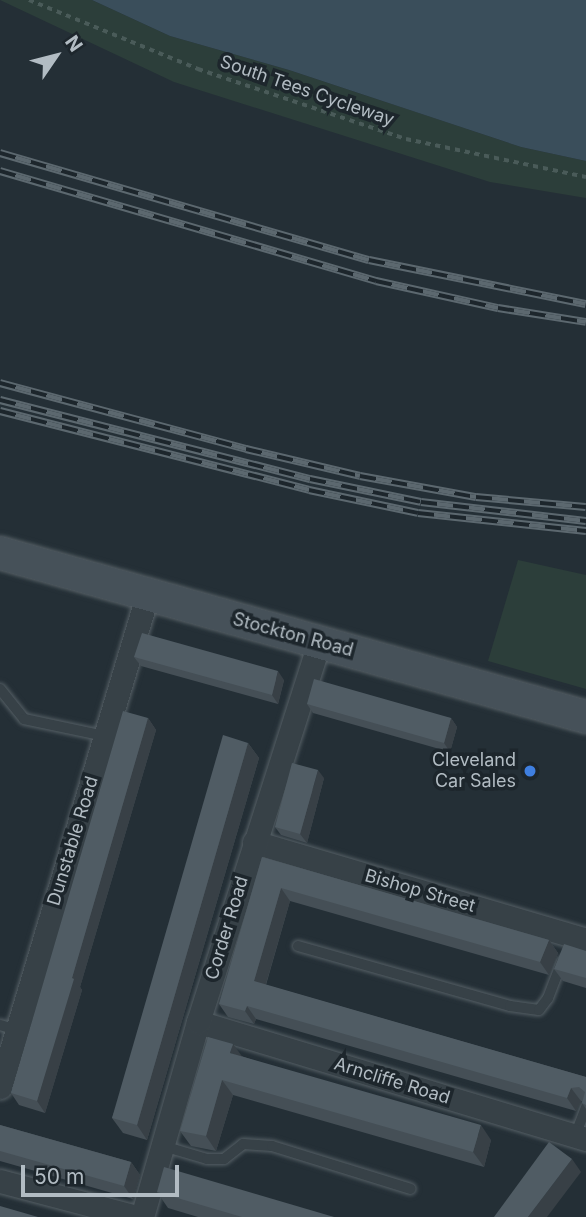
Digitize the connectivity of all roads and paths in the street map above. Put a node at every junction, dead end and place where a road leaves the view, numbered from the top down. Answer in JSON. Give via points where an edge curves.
{"nodes":[{"id":1,"x":29,"y":0,"type":"edge"},
{"id":2,"x":586,"y":177,"type":"edge"},
{"id":3,"x":0,"y":553,"type":"edge"},
{"id":4,"x":147,"y":596,"type":"junction"},
{"id":5,"x":319,"y":642,"type":"junction"},
{"id":6,"x":0,"y":689,"type":"edge"},
{"id":7,"x":586,"y":717,"type":"edge"},
{"id":8,"x":105,"y":736,"type":"junction"},
{"id":9,"x":254,"y":842,"type":"junction"},
{"id":10,"x":579,"y":938,"type":"edge"},
{"id":11,"x":298,"y":946,"type":"dead end"},
{"id":12,"x":198,"y":1022,"type":"junction"},
{"id":13,"x":9,"y":1027,"type":"edge"},
{"id":14,"x":0,"y":1087,"type":"edge"},
{"id":15,"x":586,"y":1107,"type":"edge"},
{"id":16,"x":581,"y":1138,"type":"edge"},
{"id":17,"x":163,"y":1146,"type":"junction"},
{"id":18,"x":0,"y":1181,"type":"edge"},
{"id":19,"x":411,"y":1189,"type":"dead end"},
{"id":20,"x":136,"y":1217,"type":"edge"},
{"id":21,"x":142,"y":1217,"type":"edge"}],
"edges":[{"from":1,"to":2,"type":"path","name":"South Tees Cycleway","via":[[198,69],[406,139]]},
{"from":3,"to":4,"type":"main road","name":"Stockton Road"},
{"from":4,"to":5,"type":"main road","name":"Stockton Road"},
{"from":4,"to":8,"type":"street","name":"Dunstable Road"},
{"from":5,"to":7,"type":"main road","name":"Stockton Road"},
{"from":5,"to":9,"type":"street","name":"Corder Road"},
{"from":6,"to":8,"type":"lane","via":[[24,719]]},
{"from":8,"to":13,"type":"street","name":"Dunstable Road"},
{"from":9,"to":10,"type":"street","name":"Bishop Street"},
{"from":9,"to":12,"type":"street","name":"Corder Road"},
{"from":10,"to":11,"type":"lane","via":[[539,1010],[510,1006]]},
{"from":12,"to":16,"type":"street","name":"Arncliffe Road"},
{"from":12,"to":17,"type":"street","name":"Corder Road"},
{"from":13,"to":14,"type":"street","name":"Dunstable Road"},
{"from":15,"to":16,"type":"lane"},
{"from":17,"to":19,"type":"lane","via":[[207,1159],[224,1159],[243,1144],[272,1146]]},
{"from":17,"to":21,"type":"street","name":"Corder Road"},
{"from":18,"to":20,"type":"street"}]}
